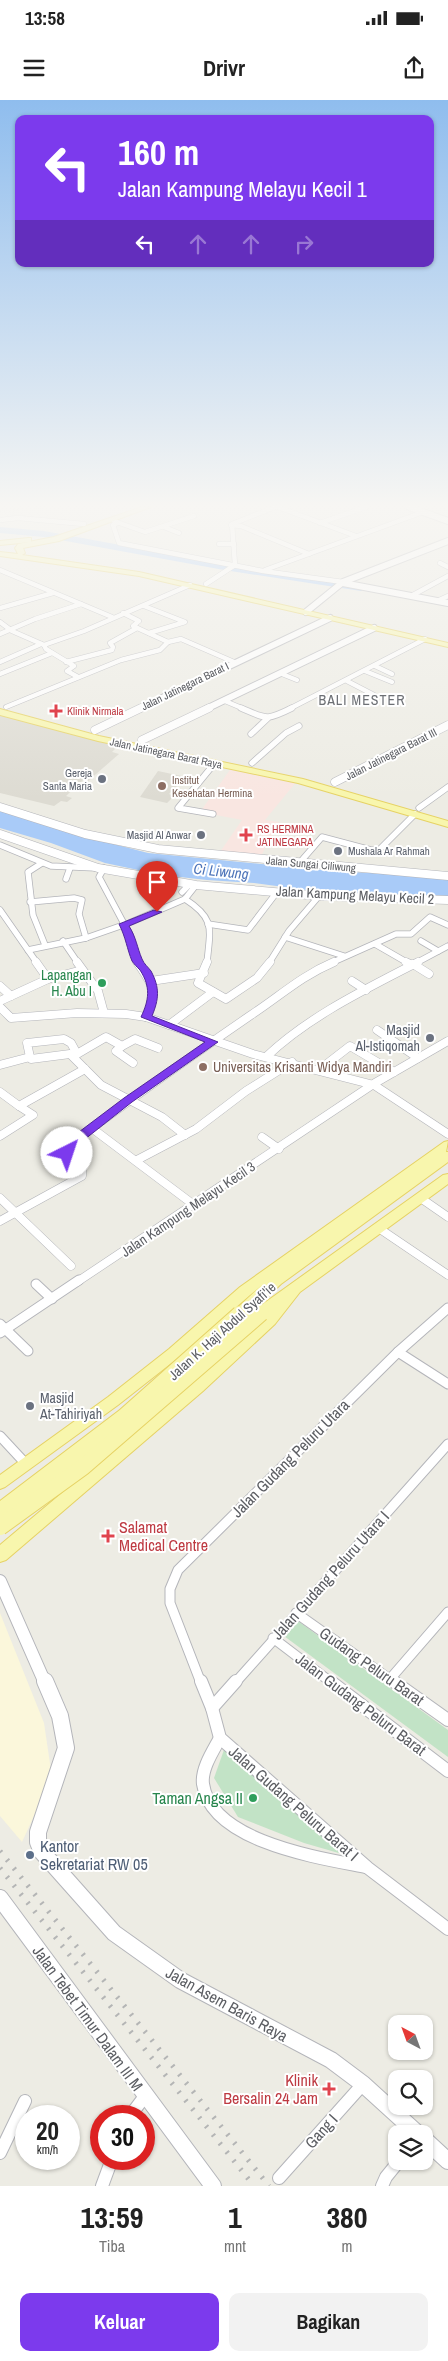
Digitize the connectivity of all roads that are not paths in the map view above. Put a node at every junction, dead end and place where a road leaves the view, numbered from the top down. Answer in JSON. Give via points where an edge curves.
{"nodes":[{"id":1,"x":12,"y":604,"type":"edge"},
{"id":2,"x":79,"y":604,"type":"edge"},
{"id":3,"x":80,"y":604,"type":"edge"},
{"id":4,"x":148,"y":604,"type":"edge"},
{"id":5,"x":281,"y":604,"type":"edge"},
{"id":6,"x":287,"y":604,"type":"edge"},
{"id":7,"x":316,"y":604,"type":"edge"},
{"id":8,"x":144,"y":606,"type":"junction"},
{"id":9,"x":0,"y":608,"type":"edge"},
{"id":10,"x":309,"y":610,"type":"junction"},
{"id":11,"x":123,"y":613,"type":"junction"},
{"id":12,"x":112,"y":617,"type":"junction"},
{"id":13,"x":330,"y":618,"type":"junction"},
{"id":14,"x":0,"y":622,"type":"edge"},
{"id":15,"x":137,"y":628,"type":"junction"},
{"id":16,"x":374,"y":628,"type":"junction"},
{"id":17,"x":12,"y":630,"type":"junction"},
{"id":18,"x":149,"y":633,"type":"junction"},
{"id":19,"x":0,"y":634,"type":"edge"},
{"id":20,"x":424,"y":639,"type":"junction"},
{"id":21,"x":448,"y":639,"type":"edge"},
{"id":22,"x":168,"y":642,"type":"junction"},
{"id":23,"x":43,"y":645,"type":"junction"},
{"id":24,"x":448,"y":645,"type":"edge"},
{"id":25,"x":52,"y":653,"type":"junction"},
{"id":26,"x":0,"y":662,"type":"edge"},
{"id":27,"x":66,"y":662,"type":"junction"},
{"id":28,"x":234,"y":662,"type":"junction"},
{"id":29,"x":375,"y":666,"type":"junction"},
{"id":30,"x":365,"y":671,"type":"junction"},
{"id":31,"x":0,"y":674,"type":"edge"},
{"id":32,"x":282,"y":674,"type":"junction"},
{"id":33,"x":392,"y":674,"type":"dead end"},
{"id":34,"x":77,"y":677,"type":"junction"},
{"id":35,"x":297,"y":680,"type":"dead end"},
{"id":36,"x":347,"y":682,"type":"junction"},
{"id":37,"x":392,"y":682,"type":"dead end"},
{"id":38,"x":374,"y":695,"type":"dead end"},
{"id":39,"x":225,"y":701,"type":"junction"},
{"id":40,"x":2,"y":708,"type":"edge"},
{"id":41,"x":268,"y":718,"type":"junction"},
{"id":42,"x":448,"y":725,"type":"edge"},
{"id":43,"x":300,"y":726,"type":"dead end"},
{"id":44,"x":95,"y":730,"type":"junction"},
{"id":45,"x":251,"y":734,"type":"dead end"},
{"id":46,"x":142,"y":740,"type":"junction"},
{"id":47,"x":252,"y":763,"type":"junction"},
{"id":48,"x":214,"y":764,"type":"junction"},
{"id":49,"x":334,"y":782,"type":"junction"},
{"id":50,"x":448,"y":787,"type":"edge"},
{"id":51,"x":0,"y":807,"type":"edge"},
{"id":52,"x":417,"y":811,"type":"junction"},
{"id":53,"x":213,"y":814,"type":"dead end"},
{"id":54,"x":448,"y":816,"type":"edge"},
{"id":55,"x":448,"y":824,"type":"edge"},
{"id":56,"x":0,"y":834,"type":"edge"},
{"id":57,"x":0,"y":845,"type":"edge"},
{"id":58,"x":302,"y":860,"type":"dead end"},
{"id":59,"x":42,"y":863,"type":"junction"},
{"id":60,"x":70,"y":868,"type":"junction"},
{"id":61,"x":101,"y":868,"type":"junction"},
{"id":62,"x":448,"y":876,"type":"edge"},
{"id":63,"x":66,"y":879,"type":"dead end"},
{"id":64,"x":193,"y":884,"type":"junction"},
{"id":65,"x":182,"y":892,"type":"dead end"},
{"id":66,"x":277,"y":892,"type":"junction"},
{"id":67,"x":319,"y":896,"type":"junction"},
{"id":68,"x":185,"y":899,"type":"junction"},
{"id":69,"x":448,"y":900,"type":"edge"},
{"id":70,"x":30,"y":902,"type":"junction"},
{"id":71,"x":0,"y":910,"type":"edge"},
{"id":72,"x":124,"y":924,"type":"junction"},
{"id":73,"x":208,"y":924,"type":"junction"},
{"id":74,"x":448,"y":925,"type":"edge"},
{"id":75,"x":285,"y":937,"type":"junction"},
{"id":76,"x":86,"y":938,"type":"junction"},
{"id":77,"x":63,"y":941,"type":"junction"},
{"id":78,"x":421,"y":941,"type":"dead end"},
{"id":79,"x":374,"y":944,"type":"junction"},
{"id":80,"x":46,"y":945,"type":"junction"},
{"id":81,"x":448,"y":946,"type":"edge"},
{"id":82,"x":28,"y":950,"type":"junction"},
{"id":83,"x":438,"y":951,"type":"junction"},
{"id":84,"x":344,"y":956,"type":"junction"},
{"id":85,"x":412,"y":964,"type":"junction"},
{"id":86,"x":82,"y":970,"type":"junction"},
{"id":87,"x":204,"y":973,"type":"junction"},
{"id":88,"x":429,"y":974,"type":"dead end"},
{"id":89,"x":48,"y":979,"type":"junction"},
{"id":90,"x":150,"y":981,"type":"junction"},
{"id":91,"x":352,"y":981,"type":"dead end"},
{"id":92,"x":0,"y":986,"type":"edge"},
{"id":93,"x":366,"y":990,"type":"junction"},
{"id":94,"x":213,"y":992,"type":"junction"},
{"id":95,"x":11,"y":996,"type":"junction"},
{"id":96,"x":0,"y":1001,"type":"edge"},
{"id":97,"x":0,"y":1007,"type":"edge"},
{"id":98,"x":104,"y":1013,"type":"junction"},
{"id":99,"x":3,"y":1016,"type":"edge"},
{"id":100,"x":146,"y":1017,"type":"junction"},
{"id":101,"x":169,"y":1025,"type":"junction"},
{"id":102,"x":377,"y":1030,"type":"dead end"},
{"id":103,"x":448,"y":1041,"type":"edge"},
{"id":104,"x":213,"y":1042,"type":"junction"},
{"id":105,"x":122,"y":1046,"type":"junction"},
{"id":106,"x":158,"y":1048,"type":"dead end"},
{"id":107,"x":74,"y":1055,"type":"junction"},
{"id":108,"x":30,"y":1057,"type":"junction"},
{"id":109,"x":266,"y":1057,"type":"junction"},
{"id":110,"x":418,"y":1058,"type":"junction"},
{"id":111,"x":133,"y":1062,"type":"dead end"},
{"id":112,"x":292,"y":1062,"type":"junction"},
{"id":113,"x":0,"y":1065,"type":"edge"},
{"id":114,"x":85,"y":1069,"type":"junction"},
{"id":115,"x":319,"y":1070,"type":"junction"},
{"id":116,"x":394,"y":1072,"type":"junction"},
{"id":117,"x":374,"y":1084,"type":"junction"},
{"id":118,"x":0,"y":1092,"type":"edge"},
{"id":119,"x":128,"y":1100,"type":"junction"},
{"id":120,"x":20,"y":1106,"type":"junction"},
{"id":121,"x":93,"y":1129,"type":"junction"},
{"id":122,"x":448,"y":1134,"type":"edge"},
{"id":123,"x":185,"y":1135,"type":"junction"},
{"id":124,"x":0,"y":1136,"type":"edge"},
{"id":125,"x":262,"y":1137,"type":"dead end"},
{"id":126,"x":448,"y":1145,"type":"edge"},
{"id":127,"x":279,"y":1149,"type":"junction"},
{"id":128,"x":448,"y":1156,"type":"edge"},
{"id":129,"x":137,"y":1160,"type":"junction"},
{"id":130,"x":425,"y":1163,"type":"junction"},
{"id":131,"x":421,"y":1176,"type":"junction"},
{"id":132,"x":448,"y":1178,"type":"edge"},
{"id":133,"x":0,"y":1198,"type":"edge"},
{"id":134,"x":422,"y":1199,"type":"junction"},
{"id":135,"x":194,"y":1205,"type":"junction"},
{"id":136,"x":14,"y":1212,"type":"junction"},
{"id":137,"x":448,"y":1217,"type":"edge"},
{"id":138,"x":0,"y":1221,"type":"edge"},
{"id":139,"x":380,"y":1229,"type":"junction"},
{"id":140,"x":307,"y":1258,"type":"junction"},
{"id":141,"x":286,"y":1262,"type":"junction"},
{"id":142,"x":71,"y":1266,"type":"dead end"},
{"id":143,"x":448,"y":1275,"type":"edge"},
{"id":144,"x":36,"y":1284,"type":"dead end"},
{"id":145,"x":293,"y":1292,"type":"junction"},
{"id":146,"x":52,"y":1299,"type":"junction"},
{"id":147,"x":448,"y":1308,"type":"edge"},
{"id":148,"x":2,"y":1328,"type":"edge"},
{"id":149,"x":28,"y":1351,"type":"dead end"},
{"id":150,"x":398,"y":1352,"type":"junction"},
{"id":151,"x":448,"y":1384,"type":"edge"},
{"id":152,"x":0,"y":1436,"type":"edge"},
{"id":153,"x":448,"y":1444,"type":"edge"},
{"id":154,"x":26,"y":1464,"type":"junction"},
{"id":155,"x":0,"y":1483,"type":"edge"},
{"id":156,"x":0,"y":1510,"type":"edge"},
{"id":157,"x":38,"y":1524,"type":"junction"},
{"id":158,"x":0,"y":1526,"type":"edge"},
{"id":159,"x":0,"y":1555,"type":"edge"},
{"id":160,"x":0,"y":1581,"type":"edge"},
{"id":161,"x":448,"y":1612,"type":"edge"},
{"id":162,"x":296,"y":1613,"type":"junction"},
{"id":163,"x":273,"y":1638,"type":"junction"},
{"id":164,"x":390,"y":1679,"type":"junction"},
{"id":165,"x":212,"y":1708,"type":"junction"},
{"id":166,"x":448,"y":1720,"type":"edge"},
{"id":167,"x":220,"y":1738,"type":"junction"},
{"id":168,"x":448,"y":1771,"type":"edge"},
{"id":169,"x":368,"y":1868,"type":"junction"},
{"id":170,"x":0,"y":1898,"type":"edge"},
{"id":171,"x":448,"y":1928,"type":"edge"},
{"id":172,"x":363,"y":2084,"type":"junction"},
{"id":173,"x":145,"y":2096,"type":"junction"},
{"id":174,"x":25,"y":2101,"type":"dead end"},
{"id":175,"x":138,"y":2105,"type":"edge"},
{"id":176,"x":408,"y":2125,"type":"edge"},
{"id":177,"x":433,"y":2147,"type":"edge"},
{"id":178,"x":0,"y":2153,"type":"edge"},
{"id":179,"x":448,"y":2161,"type":"edge"},
{"id":180,"x":108,"y":2170,"type":"edge"},
{"id":181,"x":391,"y":2170,"type":"edge"},
{"id":182,"x":279,"y":2178,"type":"dead end"},
{"id":183,"x":102,"y":2186,"type":"edge"},
{"id":184,"x":213,"y":2186,"type":"edge"},
{"id":185,"x":382,"y":2186,"type":"edge"}],
"edges":[{"from":1,"to":9,"type":"street"},
{"from":2,"to":17,"type":"street"},
{"from":3,"to":12,"type":"street"},
{"from":4,"to":8,"type":"street"},
{"from":5,"to":10,"type":"main road"},
{"from":6,"to":10,"type":"main road"},
{"from":7,"to":10,"type":"street"},
{"from":8,"to":11,"type":"street"},
{"from":8,"to":18,"type":"street","via":[[185,622]]},
{"from":10,"to":13,"type":"main road"},
{"from":10,"to":21,"type":"main road"},
{"from":11,"to":12,"type":"street"},
{"from":11,"to":15,"type":"street","via":[[139,621],[133,626]]},
{"from":12,"to":23,"type":"street"},
{"from":13,"to":16,"type":"main road"},
{"from":13,"to":28,"type":"street","name":"Jalan Jatinegara Barat I"},
{"from":14,"to":17,"type":"street"},
{"from":15,"to":18,"type":"street"},
{"from":15,"to":27,"type":"street","via":[[110,643],[114,647],[112,650]]},
{"from":16,"to":20,"type":"main road"},
{"from":16,"to":32,"type":"street"},
{"from":17,"to":19,"type":"street"},
{"from":17,"to":23,"type":"street"},
{"from":18,"to":22,"type":"street"},
{"from":20,"to":24,"type":"main road"},
{"from":20,"to":29,"type":"street"},
{"from":22,"to":28,"type":"street","via":[[185,639]]},
{"from":22,"to":34,"type":"street","via":[[160,650],[121,660]]},
{"from":23,"to":25,"type":"street"},
{"from":23,"to":26,"type":"street"},
{"from":25,"to":27,"type":"street"},
{"from":25,"to":31,"type":"street"},
{"from":27,"to":34,"type":"street","via":[[74,666],[67,671]]},
{"from":28,"to":44,"type":"street","name":"Jalan Jatinegara Barat I"},
{"from":29,"to":30,"type":"street"},
{"from":29,"to":33,"type":"street"},
{"from":30,"to":36,"type":"street"},
{"from":30,"to":37,"type":"street"},
{"from":32,"to":35,"type":"street"},
{"from":32,"to":39,"type":"street"},
{"from":34,"to":40,"type":"street"},
{"from":36,"to":38,"type":"street"},
{"from":36,"to":41,"type":"street"},
{"from":39,"to":41,"type":"street"},
{"from":39,"to":46,"type":"street"},
{"from":40,"to":44,"type":"main road","name":"Jalan Jatinegara Barat Raya"},
{"from":40,"to":48,"type":"main road","name":"Jalan Jatinegara Barat Raya","via":[[47,726]]},
{"from":41,"to":45,"type":"street"},
{"from":42,"to":49,"type":"street","name":"Jalan Jatinegara Barat III"},
{"from":43,"to":47,"type":"street","via":[[286,733]]},
{"from":44,"to":46,"type":"main road","name":"Jalan Jatinegara Barat Raya"},
{"from":46,"to":47,"type":"main road","name":"Jalan Jatinegara Barat Raya"},
{"from":47,"to":49,"type":"main road","name":"Jalan Jatinegara Barat Raya"},
{"from":48,"to":52,"type":"main road","name":"Jalan Jatinegara Barat Raya"},
{"from":48,"to":53,"type":"street","via":[[178,808]]},
{"from":49,"to":52,"type":"main road","name":"Jalan Jatinegara Barat Raya"},
{"from":50,"to":52,"type":"street"},
{"from":51,"to":62,"type":"street","name":"Jalan Sungai Ciliwung","via":[[84,834],[158,850]]},
{"from":52,"to":54,"type":"main road","name":"Jalan Jatinegara Barat Raya"},
{"from":52,"to":55,"type":"main road","name":"Jalan Jatinegara Barat Raya"},
{"from":52,"to":58,"type":"street","via":[[379,850],[322,837]]},
{"from":56,"to":61,"type":"street","name":"Jalan Kampung Melayu Kecil 2"},
{"from":57,"to":59,"type":"street"},
{"from":59,"to":60,"type":"street"},
{"from":59,"to":70,"type":"street","via":[[28,872]]},
{"from":60,"to":61,"type":"street"},
{"from":60,"to":63,"type":"street"},
{"from":61,"to":64,"type":"street","name":"Jalan Kampung Melayu Kecil 2"},
{"from":61,"to":72,"type":"street","via":[[99,877],[105,894]]},
{"from":64,"to":65,"type":"street"},
{"from":64,"to":66,"type":"street","name":"Jalan Kampung Melayu Kecil 2"},
{"from":64,"to":68,"type":"street"},
{"from":66,"to":67,"type":"street","name":"Jalan Kampung Melayu Kecil 2"},
{"from":66,"to":73,"type":"street","via":[[248,930]]},
{"from":67,"to":69,"type":"street","name":"Jalan Kampung Melayu Kecil 2"},
{"from":67,"to":75,"type":"street"},
{"from":68,"to":72,"type":"street"},
{"from":68,"to":73,"type":"street","via":[[202,910]]},
{"from":70,"to":76,"type":"street","via":[[82,900],[79,914]]},
{"from":70,"to":80,"type":"street"},
{"from":71,"to":82,"type":"street"},
{"from":72,"to":76,"type":"street"},
{"from":72,"to":90,"type":"street","via":[[137,961]]},
{"from":73,"to":87,"type":"street","via":[[210,934]]},
{"from":74,"to":79,"type":"street","via":[[430,917],[410,934],[396,934]]},
{"from":75,"to":84,"type":"street"},
{"from":75,"to":94,"type":"street","via":[[257,978],[227,999]]},
{"from":76,"to":77,"type":"street"},
{"from":77,"to":80,"type":"street"},
{"from":77,"to":86,"type":"street"},
{"from":78,"to":83,"type":"street"},
{"from":79,"to":84,"type":"street"},
{"from":79,"to":85,"type":"street"},
{"from":80,"to":82,"type":"street"},
{"from":81,"to":83,"type":"street"},
{"from":82,"to":89,"type":"street"},
{"from":83,"to":85,"type":"street"},
{"from":84,"to":104,"type":"street","via":[[308,973]]},
{"from":85,"to":88,"type":"street"},
{"from":85,"to":93,"type":"street"},
{"from":86,"to":89,"type":"street"},
{"from":86,"to":98,"type":"street","via":[[98,991]]},
{"from":87,"to":90,"type":"street"},
{"from":87,"to":94,"type":"street","via":[[198,982]]},
{"from":89,"to":95,"type":"street"},
{"from":90,"to":100,"type":"street","via":[[153,1001]]},
{"from":91,"to":93,"type":"street"},
{"from":92,"to":95,"type":"street"},
{"from":93,"to":109,"type":"street","via":[[289,1035]]},
{"from":94,"to":101,"type":"street"},
{"from":95,"to":96,"type":"street"},
{"from":97,"to":99,"type":"street"},
{"from":98,"to":99,"type":"street"},
{"from":98,"to":100,"type":"street"},
{"from":100,"to":101,"type":"street"},
{"from":101,"to":104,"type":"street"},
{"from":102,"to":110,"type":"street"},
{"from":103,"to":110,"type":"street"},
{"from":104,"to":109,"type":"street"},
{"from":104,"to":119,"type":"street"},
{"from":105,"to":106,"type":"street","via":[[136,1039]]},
{"from":105,"to":107,"type":"street","via":[[106,1037]]},
{"from":105,"to":111,"type":"street","via":[[116,1050]]},
{"from":107,"to":108,"type":"street"},
{"from":107,"to":108,"type":"street","via":[[71,1043],[64,1039],[27,1043]]},
{"from":107,"to":114,"type":"street"},
{"from":108,"to":113,"type":"street"},
{"from":109,"to":112,"type":"street"},
{"from":110,"to":116,"type":"street"},
{"from":112,"to":115,"type":"street"},
{"from":112,"to":123,"type":"street"},
{"from":114,"to":119,"type":"street","via":[[101,1085]]},
{"from":114,"to":120,"type":"street"},
{"from":115,"to":116,"type":"street","via":[[350,1046]]},
{"from":115,"to":117,"type":"street"},
{"from":116,"to":117,"type":"street"},
{"from":117,"to":122,"type":"street"},
{"from":117,"to":127,"type":"street","name":"Jalan Kampung Melayu Kecil 3"},
{"from":118,"to":120,"type":"street"},
{"from":119,"to":121,"type":"street"},
{"from":119,"to":123,"type":"street","via":[[162,1117]]},
{"from":120,"to":124,"type":"street","via":[[33,1115]]},
{"from":121,"to":129,"type":"street"},
{"from":121,"to":136,"type":"street","via":[[66,1148],[82,1168],[82,1176]]},
{"from":123,"to":129,"type":"street"},
{"from":125,"to":127,"type":"street"},
{"from":126,"to":130,"type":"main road","name":"Jalan K. Haji Abdul Syafi'ie"},
{"from":127,"to":135,"type":"street","name":"Jalan Kampung Melayu Kecil 3","via":[[244,1168]]},
{"from":128,"to":131,"type":"main road","name":"Jalan K. Haji Abdul Syafi'ie"},
{"from":129,"to":135,"type":"street"},
{"from":130,"to":131,"type":"main road"},
{"from":130,"to":141,"type":"main road","name":"Jalan K. Haji Abdul Syafi'ie"},
{"from":131,"to":140,"type":"main road","name":"Jalan K. Haji Abdul Syafi'ie"},
{"from":132,"to":134,"type":"main road","name":"Jalan K. Haji Abdul Syafi'ie"},
{"from":133,"to":136,"type":"street"},
{"from":134,"to":137,"type":"street"},
{"from":134,"to":139,"type":"main road","name":"Jalan K. Haji Abdul Syafi'ie"},
{"from":135,"to":146,"type":"street","name":"Jalan Kampung Melayu Kecil 3"},
{"from":136,"to":138,"type":"street"},
{"from":136,"to":142,"type":"street"},
{"from":139,"to":143,"type":"street"},
{"from":139,"to":145,"type":"main road","name":"Jalan K. Haji Abdul Syafi'ie"},
{"from":140,"to":141,"type":"main road"},
{"from":140,"to":156,"type":"main road","name":"Jalan K. Haji Abdul Syafi'ie","bridge":true,"via":[[276,1281],[204,1350],[81,1452]]},
{"from":141,"to":154,"type":"main road","name":"Jalan K. Haji Abdul Syafi'ie","via":[[245,1291],[113,1401]]},
{"from":144,"to":146,"type":"street"},
{"from":145,"to":157,"type":"main road","name":"Jalan K. Haji Abdul Syafi'ie","via":[[270,1320],[198,1387]]},
{"from":145,"to":158,"type":"main road","name":"Jalan K. Haji Abdul Syafi'ie","bridge":true,"via":[[261,1313],[83,1467]]},
{"from":146,"to":148,"type":"street","name":"Jalan Kampung Melayu Kecil 3"},
{"from":147,"to":150,"type":"street","name":"Jalan Gudang Peluru Utara"},
{"from":148,"to":149,"type":"street"},
{"from":150,"to":151,"type":"street"},
{"from":150,"to":165,"type":"street","name":"Jalan Gudang Peluru Utara","via":[[178,1570],[170,1582],[171,1609]]},
{"from":152,"to":154,"type":"street"},
{"from":153,"to":162,"type":"street","name":"Jalan Gudang Peluru Utara I"},
{"from":154,"to":155,"type":"main road","name":"Jalan K. Haji Abdul Syafi'ie"},
{"from":156,"to":157,"type":"main road","via":[[13,1521]]},
{"from":157,"to":159,"type":"main road","name":"Jalan K. Haji Abdul Syafi'ie"},
{"from":160,"to":172,"type":"street","name":"Jalan Asem Baris Raya","via":[[60,1716],[66,1748],[38,1832],[42,1852],[114,1933],[180,1980],[331,2060]]},
{"from":161,"to":164,"type":"street"},
{"from":162,"to":163,"type":"street","name":"Jalan Gudang Peluru Utara I"},
{"from":162,"to":164,"type":"street","name":"Gudang Peluru Barat"},
{"from":163,"to":165,"type":"street","name":"Jalan Gudang Peluru Utara I"},
{"from":163,"to":168,"type":"street","name":"Jalan Gudang Peluru Barat"},
{"from":164,"to":166,"type":"street","name":"Gudang Peluru Barat"},
{"from":165,"to":167,"type":"street","name":"Jalan Gudang Peluru Barat I"},
{"from":167,"to":169,"type":"street","name":"Jalan Gudang Peluru Barat I"},
{"from":167,"to":169,"type":"street","name":"Jalan Gudang Peluru Barat I","via":[[208,1761],[203,1784],[206,1795],[223,1821],[242,1833],[306,1855]]},
{"from":169,"to":171,"type":"street","name":"Jalan Gudang Peluru Barat I"},
{"from":170,"to":173,"type":"street","name":"Jalan Tebet Timur Dalam III M"},
{"from":172,"to":176,"type":"street","name":"Jalan Asem Baris Raya"},
{"from":172,"to":182,"type":"street","name":"Gang I"},
{"from":173,"to":175,"type":"street"},
{"from":173,"to":184,"type":"street","name":"Jalan Tebet Timur Dalam III M"},
{"from":174,"to":178,"type":"street"},
{"from":177,"to":179,"type":"street"},
{"from":180,"to":183,"type":"street"},
{"from":181,"to":185,"type":"street"}]}
